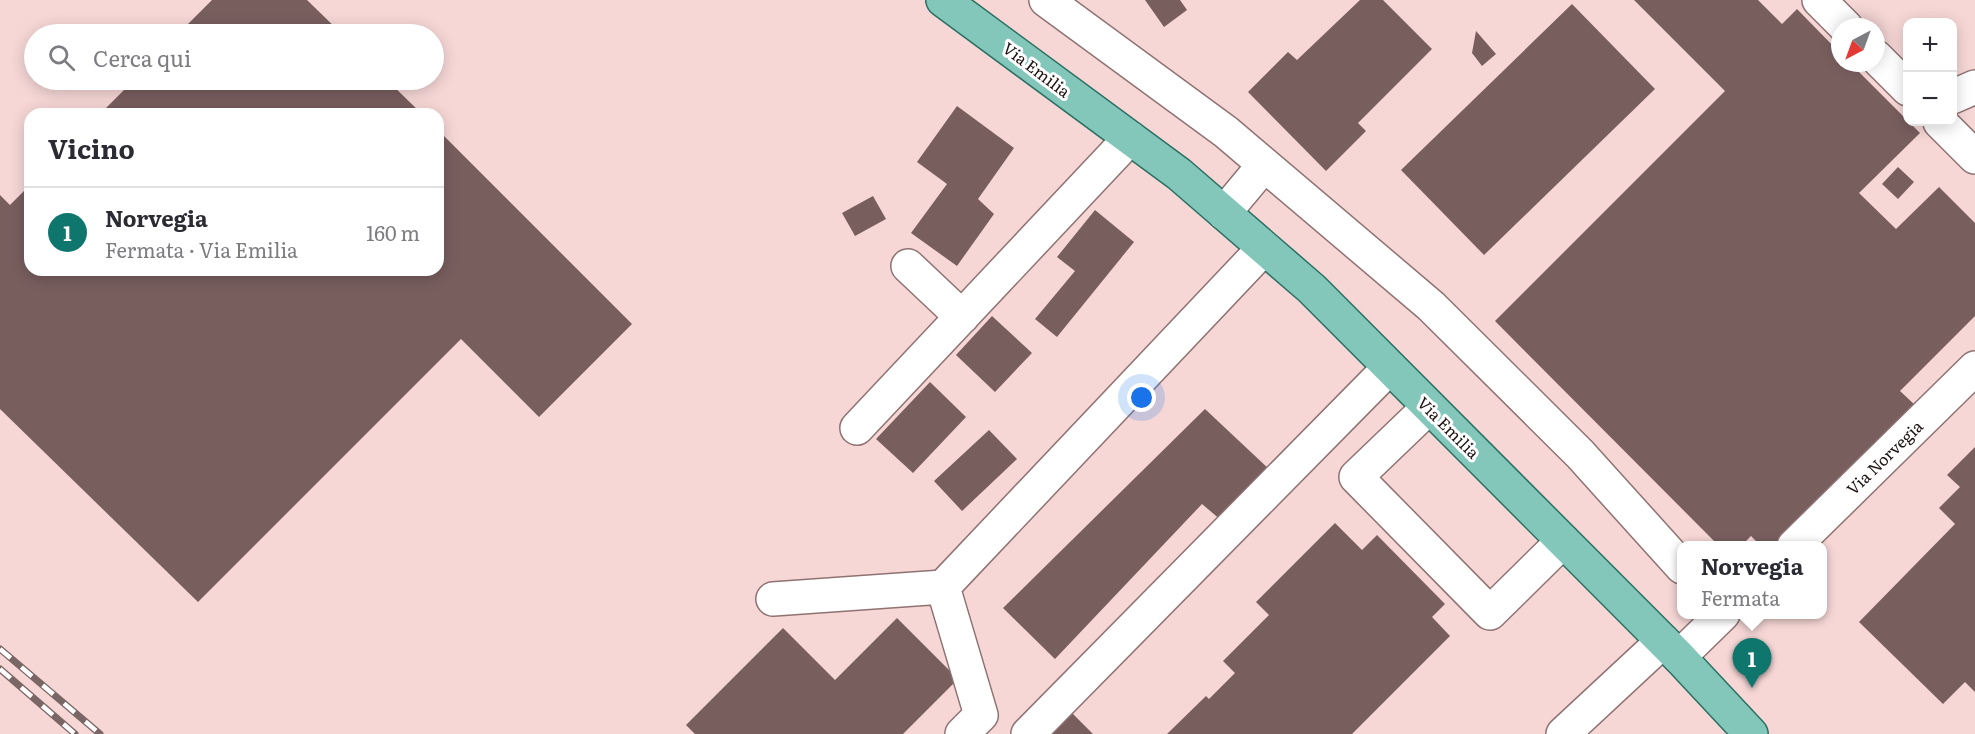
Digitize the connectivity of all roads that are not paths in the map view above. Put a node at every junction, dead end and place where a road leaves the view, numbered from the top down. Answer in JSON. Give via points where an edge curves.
{"nodes":[{"id":1,"x":943,"y":0,"type":"edge"},
{"id":2,"x":1046,"y":0,"type":"edge"},
{"id":3,"x":1819,"y":0,"type":"edge"},
{"id":4,"x":1837,"y":18,"type":"edge"},
{"id":5,"x":1885,"y":66,"type":"edge"},
{"id":6,"x":1903,"y":84,"type":"edge"},
{"id":7,"x":1975,"y":87,"type":"edge"},
{"id":8,"x":1957,"y":95,"type":"edge"},
{"id":9,"x":1944,"y":126,"type":"edge"},
{"id":10,"x":1130,"y":138,"type":"junction"},
{"id":11,"x":1975,"y":157,"type":"edge"},
{"id":12,"x":1264,"y":165,"type":"junction"},
{"id":13,"x":1224,"y":213,"type":"junction"},
{"id":14,"x":1264,"y":248,"type":"junction"},
{"id":15,"x":908,"y":266,"type":"dead end"},
{"id":16,"x":962,"y":317,"type":"junction"},
{"id":17,"x":1389,"y":368,"type":"junction"},
{"id":18,"x":1975,"y":368,"type":"edge"},
{"id":19,"x":1429,"y":407,"type":"junction"},
{"id":20,"x":857,"y":428,"type":"dead end"},
{"id":21,"x":1563,"y":541,"type":"junction"},
{"id":22,"x":1799,"y":541,"type":"edge"},
{"id":23,"x":1677,"y":561,"type":"edge"},
{"id":24,"x":943,"y":587,"type":"junction"},
{"id":25,"x":773,"y":599,"type":"dead end"},
{"id":26,"x":1717,"y":619,"type":"edge"},
{"id":27,"x":1671,"y":649,"type":"junction"},
{"id":28,"x":962,"y":734,"type":"edge"},
{"id":29,"x":1028,"y":734,"type":"edge"},
{"id":30,"x":1563,"y":734,"type":"edge"},
{"id":31,"x":1751,"y":734,"type":"edge"}],
"edges":[{"from":1,"to":10,"type":"main road","name":"Via Emilia"},
{"from":2,"to":12,"type":"street","via":[[1226,132]]},
{"from":3,"to":4,"type":"street"},
{"from":5,"to":6,"type":"street"},
{"from":7,"to":8,"type":"street"},
{"from":9,"to":11,"type":"street"},
{"from":10,"to":13,"type":"main road","name":"Via Emilia"},
{"from":10,"to":16,"type":"street"},
{"from":12,"to":13,"type":"street"},
{"from":12,"to":23,"type":"street","via":[[1431,306],[1580,454]]},
{"from":13,"to":14,"type":"main road","name":"Via Emilia"},
{"from":14,"to":17,"type":"main road","name":"Via Emilia","via":[[1312,289]]},
{"from":14,"to":24,"type":"street"},
{"from":15,"to":16,"type":"street"},
{"from":16,"to":20,"type":"street"},
{"from":17,"to":19,"type":"main road","name":"Via Emilia"},
{"from":17,"to":29,"type":"street"},
{"from":18,"to":22,"type":"street","name":"Via Norvegia"},
{"from":19,"to":21,"type":"main road","name":"Via Emilia"},
{"from":19,"to":21,"type":"street","via":[[1356,477],[1490,613]]},
{"from":21,"to":27,"type":"main road","name":"Via Emilia"},
{"from":24,"to":25,"type":"street"},
{"from":24,"to":28,"type":"street","via":[[981,715]]},
{"from":26,"to":27,"type":"street"},
{"from":27,"to":30,"type":"street"},
{"from":27,"to":31,"type":"main road","name":"Via Emilia"}]}
